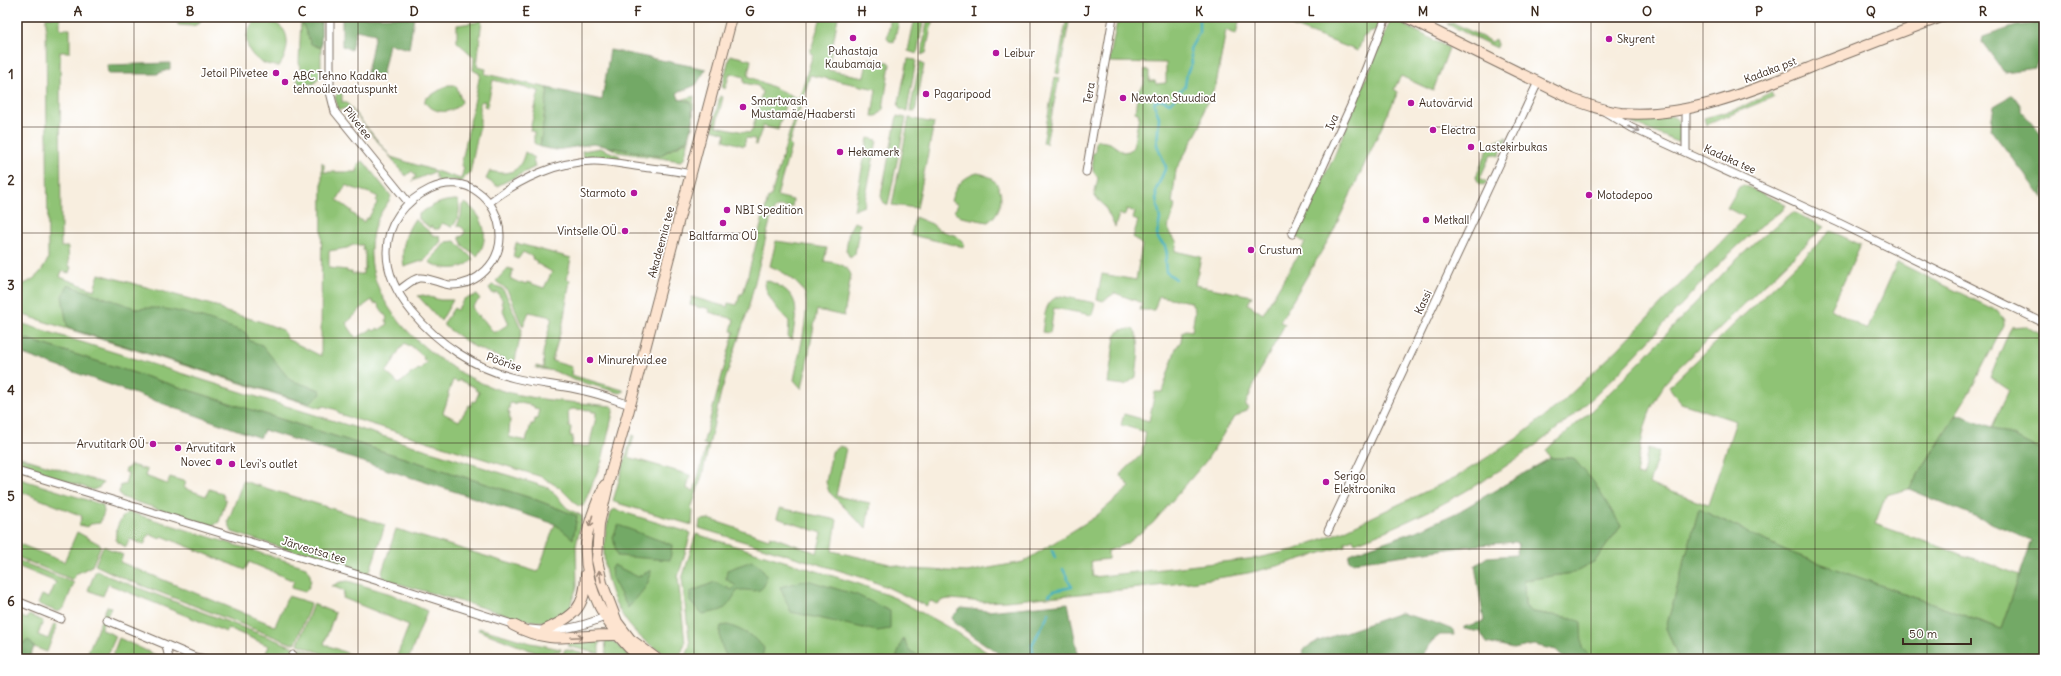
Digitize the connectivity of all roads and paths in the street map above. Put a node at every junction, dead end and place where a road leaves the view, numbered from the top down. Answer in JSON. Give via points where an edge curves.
{"nodes":[{"id":1,"x":330,"y":17,"type":"edge"},
{"id":2,"x":732,"y":17,"type":"edge"},
{"id":3,"x":1113,"y":17,"type":"edge"},
{"id":4,"x":1386,"y":17,"type":"edge"},
{"id":5,"x":1406,"y":17,"type":"edge"},
{"id":6,"x":1908,"y":17,"type":"edge"},
{"id":7,"x":1940,"y":17,"type":"edge"},
{"id":8,"x":1911,"y":28,"type":"junction"},
{"id":9,"x":1538,"y":82,"type":"junction"},
{"id":10,"x":1686,"y":108,"type":"junction"},
{"id":11,"x":1600,"y":110,"type":"junction"},
{"id":12,"x":1686,"y":152,"type":"junction"},
{"id":13,"x":1086,"y":172,"type":"dead end"},
{"id":14,"x":691,"y":174,"type":"junction"},
{"id":15,"x":408,"y":202,"type":"junction"},
{"id":16,"x":490,"y":202,"type":"junction"},
{"id":17,"x":1292,"y":234,"type":"dead end"},
{"id":18,"x":398,"y":291,"type":"junction"},
{"id":19,"x":2044,"y":323,"type":"edge"},
{"id":20,"x":630,"y":405,"type":"junction"},
{"id":21,"x":17,"y":471,"type":"edge"},
{"id":22,"x":611,"y":472,"type":"junction"},
{"id":23,"x":1328,"y":530,"type":"dead end"},
{"id":24,"x":586,"y":562,"type":"junction"},
{"id":25,"x":17,"y":601,"type":"edge"},
{"id":26,"x":609,"y":615,"type":"junction"},
{"id":27,"x":61,"y":619,"type":"dead end"},
{"id":28,"x":108,"y":620,"type":"dead end"},
{"id":29,"x":513,"y":625,"type":"junction"},
{"id":30,"x":545,"y":630,"type":"junction"},
{"id":31,"x":617,"y":635,"type":"junction"},
{"id":32,"x":166,"y":645,"type":"junction"},
{"id":33,"x":194,"y":658,"type":"edge"},
{"id":34,"x":169,"y":659,"type":"edge"},
{"id":35,"x":206,"y":659,"type":"edge"},
{"id":36,"x":642,"y":659,"type":"edge"},
{"id":37,"x":656,"y":659,"type":"edge"}],
"edges":[{"from":1,"to":15,"type":"street","name":"Pilvetee","via":[[332,106],[344,125]]},
{"from":2,"to":14,"type":"main road","name":"Akadeemia tee"},
{"from":3,"to":13,"type":"street","name":"Tera"},
{"from":4,"to":17,"type":"street","name":"Iva","via":[[1353,102]]},
{"from":5,"to":9,"type":"main road","name":"Kadaka tee"},
{"from":6,"to":8,"type":"street"},
{"from":7,"to":8,"type":"main road","name":"Kadaka pst"},
{"from":8,"to":10,"type":"main road","name":"Kadaka pst","via":[[1740,94]]},
{"from":9,"to":11,"type":"main road","name":"Kadaka tee"},
{"from":9,"to":23,"type":"street","name":"Kassi"},
{"from":10,"to":11,"type":"main road","name":"Kadaka pst","via":[[1645,113]]},
{"from":10,"to":12,"type":"street"},
{"from":11,"to":12,"type":"street","name":"Kadaka tee","one_way":true,"via":[[1632,128]]},
{"from":12,"to":19,"type":"street","name":"Kadaka tee"},
{"from":14,"to":16,"type":"street","via":[[601,161],[581,162],[529,178],[504,191]]},
{"from":14,"to":20,"type":"main road","name":"Akadeemia tee"},
{"from":15,"to":16,"type":"street","name":"Pöörise","via":[[436,186],[449,184],[474,189]]},
{"from":15,"to":18,"type":"street","name":"Pöörise","via":[[392,226],[387,249],[390,276]]},
{"from":16,"to":18,"type":"street","name":"Pöörise","via":[[498,218],[500,239],[496,257],[481,275],[452,285],[418,278]]},
{"from":18,"to":20,"type":"street","name":"Pöörise","via":[[409,308],[432,333],[462,356],[480,365],[513,378],[585,391]]},
{"from":20,"to":22,"type":"main road","name":"Akadeemia tee"},
{"from":21,"to":29,"type":"street","name":"Järveotsa tee","via":[[375,580]]},
{"from":22,"to":24,"type":"main road","name":"Akadeemia tee","one_way":true,"via":[[590,522]]},
{"from":26,"to":22,"type":"main road","name":"Akadeemia tee","one_way":true,"via":[[597,560],[597,543]]},
{"from":24,"to":26,"type":"main road","name":"Akadeemia tee","via":[[598,603]]},
{"from":24,"to":30,"type":"main road","via":[[585,591],[579,606],[566,620]]},
{"from":25,"to":27,"type":"street"},
{"from":26,"to":30,"type":"street","name":"Järveotsa tee","via":[[583,626]]},
{"from":26,"to":31,"type":"main road"},
{"from":26,"to":37,"type":"main road","via":[[630,639]]},
{"from":28,"to":32,"type":"street"},
{"from":29,"to":30,"type":"street","name":"Järveotsa tee"},
{"from":29,"to":31,"type":"main road","one_way":true,"via":[[528,633],[547,638]]},
{"from":31,"to":36,"type":"main road"},
{"from":32,"to":33,"type":"street"},
{"from":32,"to":34,"type":"street"},
{"from":33,"to":35,"type":"street"}]}
